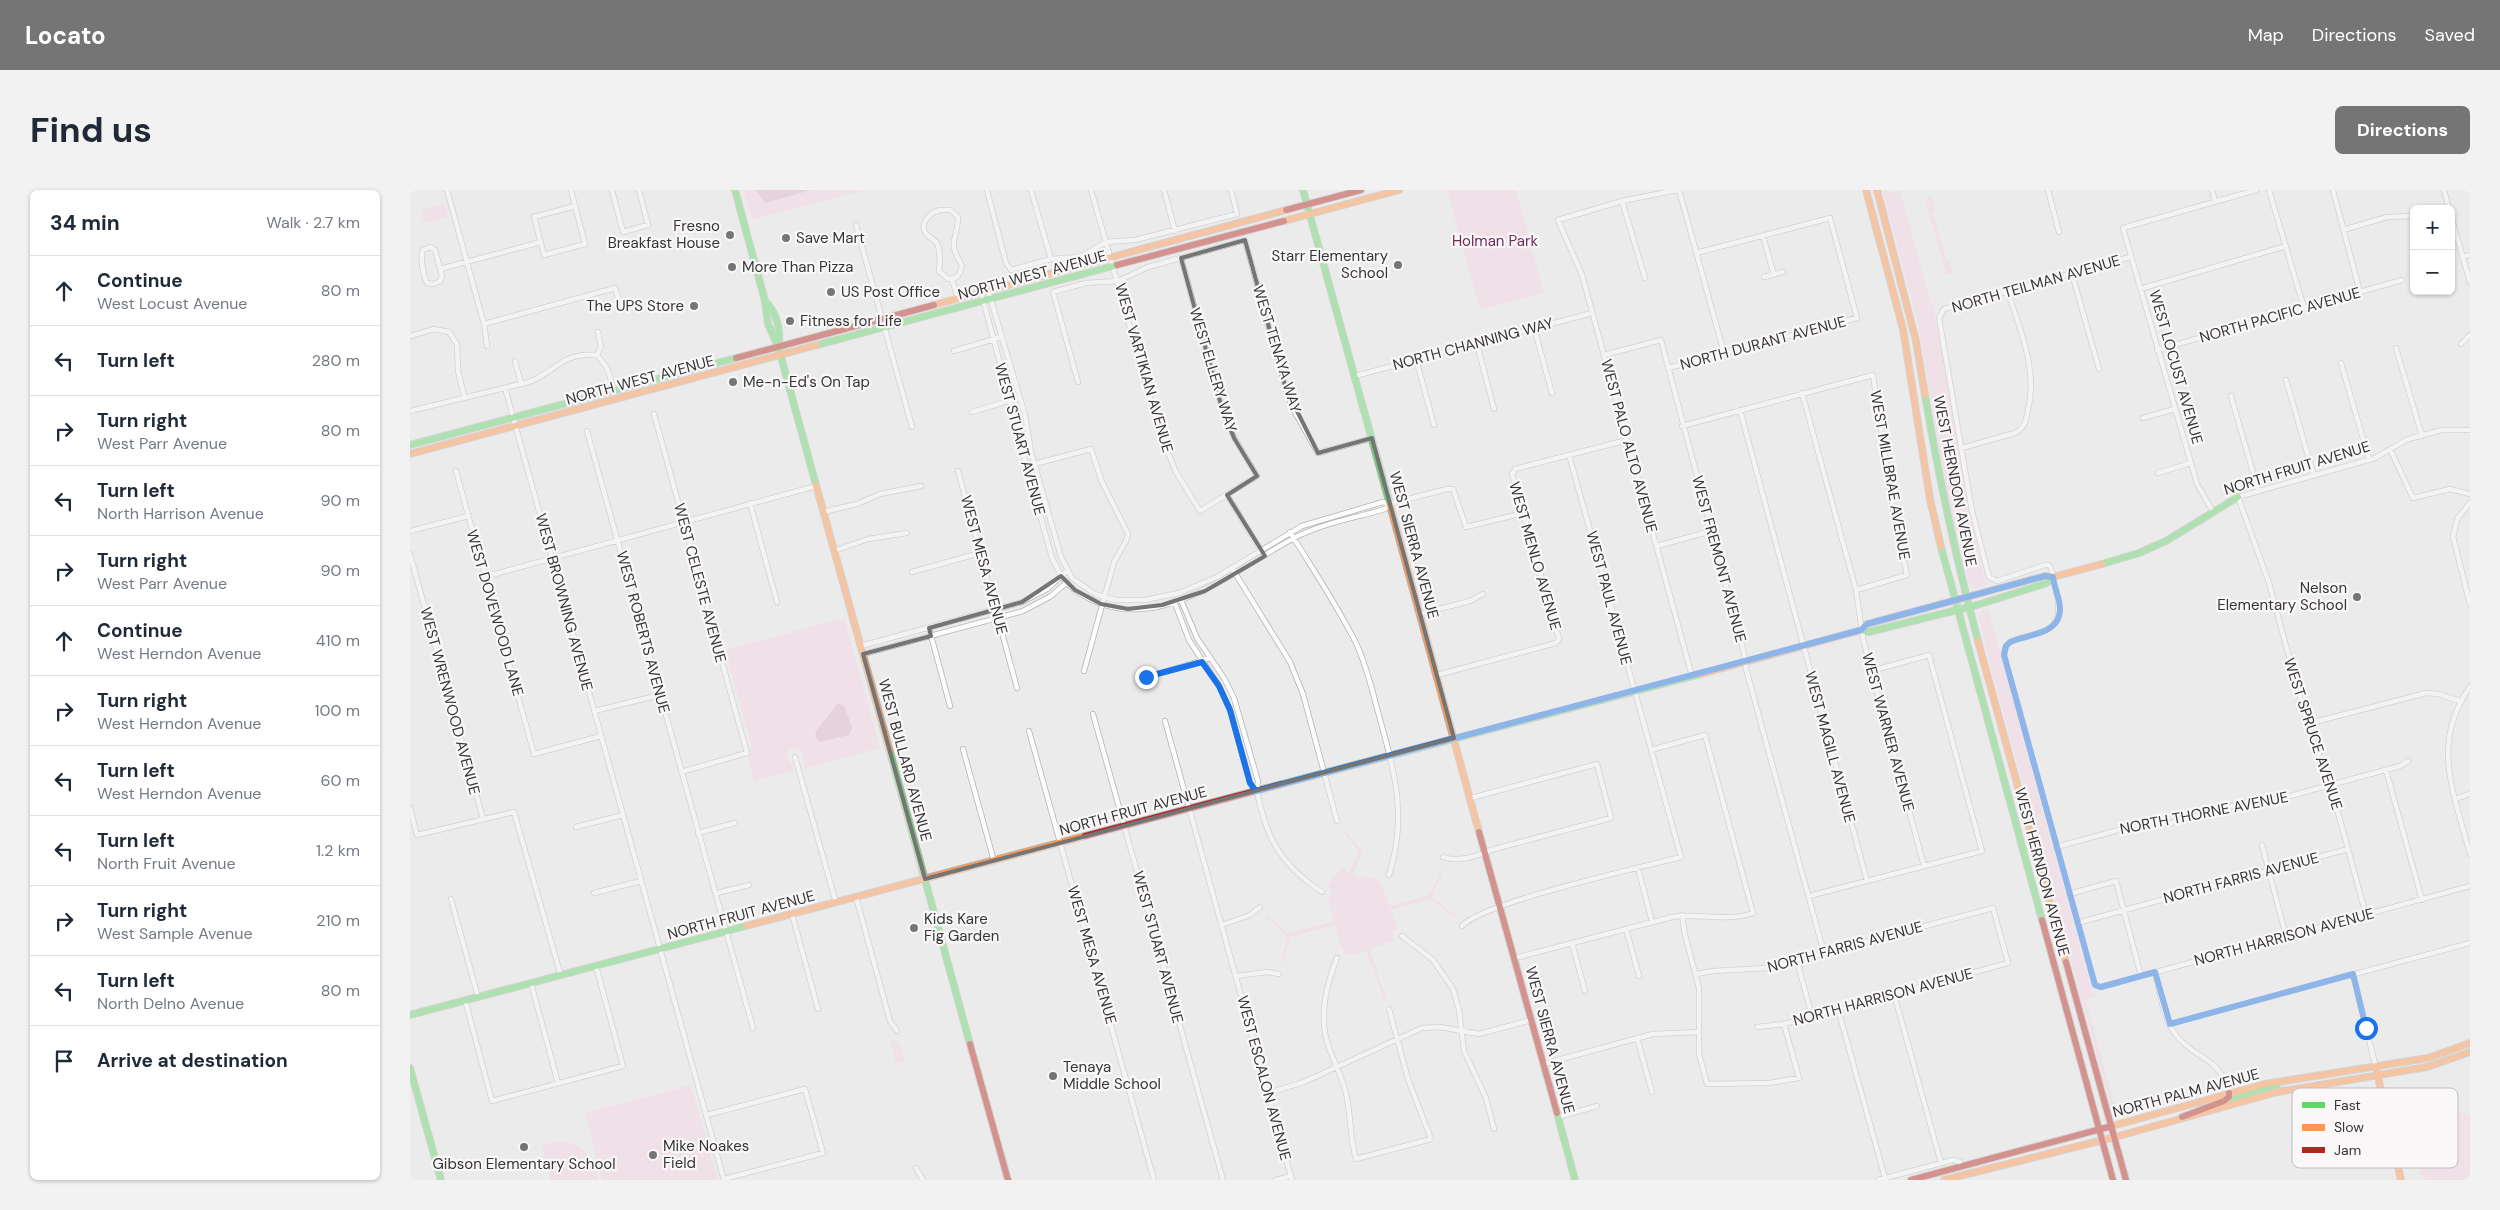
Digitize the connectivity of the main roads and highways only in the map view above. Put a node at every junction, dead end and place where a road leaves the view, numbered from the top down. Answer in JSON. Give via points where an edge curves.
{"nodes":[{"id":1,"x":735,"y":190,"type":"edge"},
{"id":2,"x":1304,"y":190,"type":"edge"},
{"id":3,"x":1361,"y":190,"type":"edge"},
{"id":4,"x":1399,"y":190,"type":"edge"},
{"id":5,"x":1866,"y":190,"type":"edge"},
{"id":6,"x":1877,"y":190,"type":"edge"},
{"id":7,"x":1307,"y":204,"type":"junction"},
{"id":8,"x":1310,"y":214,"type":"junction"},
{"id":9,"x":778,"y":346,"type":"junction"},
{"id":10,"x":780,"y":355,"type":"junction"},
{"id":11,"x":662,"y":377,"type":"junction"},
{"id":12,"x":586,"y":407,"type":"junction"},
{"id":13,"x":410,"y":445,"type":"edge"},
{"id":14,"x":410,"y":454,"type":"edge"},
{"id":15,"x":2238,"y":497,"type":"road end"},
{"id":16,"x":2053,"y":577,"type":"junction"},
{"id":17,"x":1967,"y":596,"type":"junction"},
{"id":18,"x":1955,"y":600,"type":"junction"},
{"id":19,"x":1970,"y":607,"type":"junction"},
{"id":20,"x":1958,"y":610,"type":"junction"},
{"id":21,"x":1861,"y":630,"type":"junction"},
{"id":22,"x":1454,"y":738,"type":"junction"},
{"id":23,"x":925,"y":879,"type":"junction"},
{"id":24,"x":410,"y":1014,"type":"edge"},
{"id":25,"x":2470,"y":1043,"type":"edge"},
{"id":26,"x":2470,"y":1052,"type":"edge"},
{"id":27,"x":410,"y":1068,"type":"edge"},
{"id":28,"x":2376,"y":1068,"type":"junction"},
{"id":29,"x":2378,"y":1076,"type":"junction"},
{"id":30,"x":2281,"y":1081,"type":"junction"},
{"id":31,"x":2303,"y":1088,"type":"edge"},
{"id":32,"x":2381,"y":1088,"type":"edge"},
{"id":33,"x":2292,"y":1090,"type":"edge"},
{"id":34,"x":2229,"y":1093,"type":"junction"},
{"id":35,"x":2230,"y":1105,"type":"junction"},
{"id":36,"x":2179,"y":1120,"type":"junction"},
{"id":37,"x":2112,"y":1126,"type":"junction"},
{"id":38,"x":2099,"y":1129,"type":"junction"},
{"id":39,"x":2115,"y":1138,"type":"junction"},
{"id":40,"x":2102,"y":1141,"type":"junction"},
{"id":41,"x":1976,"y":1163,"type":"junction"},
{"id":42,"x":441,"y":1180,"type":"edge"},
{"id":43,"x":1008,"y":1180,"type":"edge"},
{"id":44,"x":1575,"y":1180,"type":"edge"},
{"id":45,"x":1911,"y":1180,"type":"edge"},
{"id":46,"x":1932,"y":1180,"type":"edge"},
{"id":47,"x":1944,"y":1180,"type":"edge"},
{"id":48,"x":2113,"y":1180,"type":"edge"},
{"id":49,"x":2126,"y":1180,"type":"edge"}],
"edges":[{"from":1,"to":9,"type":"main road","name":"WEST BULLARD AVENUE","via":[[765,301],[771,306],[778,331]]},
{"from":2,"to":7,"type":"main road","name":"WEST SIERRA AVENUE"},
{"from":3,"to":7,"type":"main road","name":"NORTH WEST AVENUE"},
{"from":4,"to":8,"type":"main road","name":"NORTH WEST AVENUE"},
{"from":5,"to":18,"type":"main road","name":"WEST HERNDON AVENUE","via":[[1903,329],[1933,515]]},
{"from":6,"to":17,"type":"main road","name":"WEST HERNDON AVENUE","via":[[1912,322],[1942,492]]},
{"from":7,"to":8,"type":"main road","name":"WEST SIERRA AVENUE"},
{"from":7,"to":9,"type":"main road","name":"NORTH WEST AVENUE"},
{"from":8,"to":10,"type":"main road","name":"NORTH WEST AVENUE"},
{"from":8,"to":22,"type":"main road","name":"WEST SIERRA AVENUE"},
{"from":9,"to":10,"type":"main road","name":"WEST BULLARD AVENUE"},
{"from":9,"to":11,"type":"main road","name":"NORTH WEST AVENUE"},
{"from":10,"to":12,"type":"main road","name":"NORTH WEST AVENUE"},
{"from":10,"to":23,"type":"main road","name":"WEST BULLARD AVENUE"},
{"from":11,"to":12,"type":"main road","via":[[657,383]]},
{"from":11,"to":13,"type":"main road","name":"NORTH WEST AVENUE"},
{"from":12,"to":14,"type":"main road","name":"NORTH WEST AVENUE"},
{"from":15,"to":16,"type":"main road","name":"NORTH FRUIT AVENUE","via":[[2149,548]]},
{"from":16,"to":17,"type":"main road","name":"NORTH FRUIT AVENUE","via":[[2045,576]]},
{"from":16,"to":19,"type":"main road","name":"NORTH FRUIT AVENUE","via":[[2047,583]]},
{"from":17,"to":18,"type":"main road","name":"NORTH FRUIT AVENUE"},
{"from":17,"to":19,"type":"main road","name":"WEST HERNDON AVENUE"},
{"from":18,"to":20,"type":"main road","name":"WEST HERNDON AVENUE"},
{"from":18,"to":21,"type":"main road","name":"NORTH FRUIT AVENUE","via":[[1867,624]]},
{"from":19,"to":20,"type":"main road","name":"NORTH FRUIT AVENUE"},
{"from":19,"to":37,"type":"main road","name":"WEST HERNDON AVENUE"},
{"from":20,"to":21,"type":"main road","name":"NORTH FRUIT AVENUE","via":[[1869,632]]},
{"from":20,"to":38,"type":"main road","name":"WEST HERNDON AVENUE"},
{"from":21,"to":22,"type":"main road","name":"NORTH FRUIT AVENUE"},
{"from":22,"to":23,"type":"main road","name":"NORTH FRUIT AVENUE"},
{"from":22,"to":44,"type":"main road","name":"WEST SIERRA AVENUE"},
{"from":23,"to":24,"type":"main road","name":"NORTH FRUIT AVENUE"},
{"from":23,"to":43,"type":"main road","name":"WEST BULLARD AVENUE"},
{"from":25,"to":28,"type":"main road","name":"NORTH PALM AVENUE","via":[[2428,1058]]},
{"from":26,"to":29,"type":"main road","name":"NORTH PALM AVENUE","via":[[2427,1068]]},
{"from":27,"to":42,"type":"main road"},
{"from":28,"to":29,"type":"main road"},
{"from":28,"to":30,"type":"main road","name":"NORTH PALM AVENUE"},
{"from":29,"to":31,"type":"main road","name":"NORTH PALM AVENUE"},
{"from":29,"to":32,"type":"main road"},
{"from":30,"to":34,"type":"main road","name":"NORTH PALM AVENUE"},
{"from":30,"to":35,"type":"main road","via":[[2276,1086],[2237,1097]]},
{"from":33,"to":35,"type":"main road","name":"NORTH PALM AVENUE"},
{"from":34,"to":36,"type":"main road","via":[[2223,1102],[2189,1111]]},
{"from":34,"to":37,"type":"main road","name":"NORTH PALM AVENUE"},
{"from":35,"to":36,"type":"main road","name":"NORTH PALM AVENUE"},
{"from":36,"to":39,"type":"main road","name":"NORTH PALM AVENUE"},
{"from":37,"to":38,"type":"main road","name":"NORTH PALM AVENUE"},
{"from":37,"to":39,"type":"main road","name":"WEST HERNDON AVENUE"},
{"from":38,"to":40,"type":"main road","name":"WEST HERNDON AVENUE"},
{"from":38,"to":41,"type":"main road","name":"NORTH PALM AVENUE"},
{"from":39,"to":40,"type":"main road","name":"NORTH PALM AVENUE"},
{"from":39,"to":49,"type":"main road","name":"WEST HERNDON AVENUE"},
{"from":40,"to":47,"type":"main road","name":"NORTH PALM AVENUE"},
{"from":40,"to":48,"type":"main road","name":"WEST HERNDON AVENUE"},
{"from":41,"to":45,"type":"main road","name":"NORTH PALM AVENUE"},
{"from":41,"to":46,"type":"main road","via":[[1972,1168]]}]}
